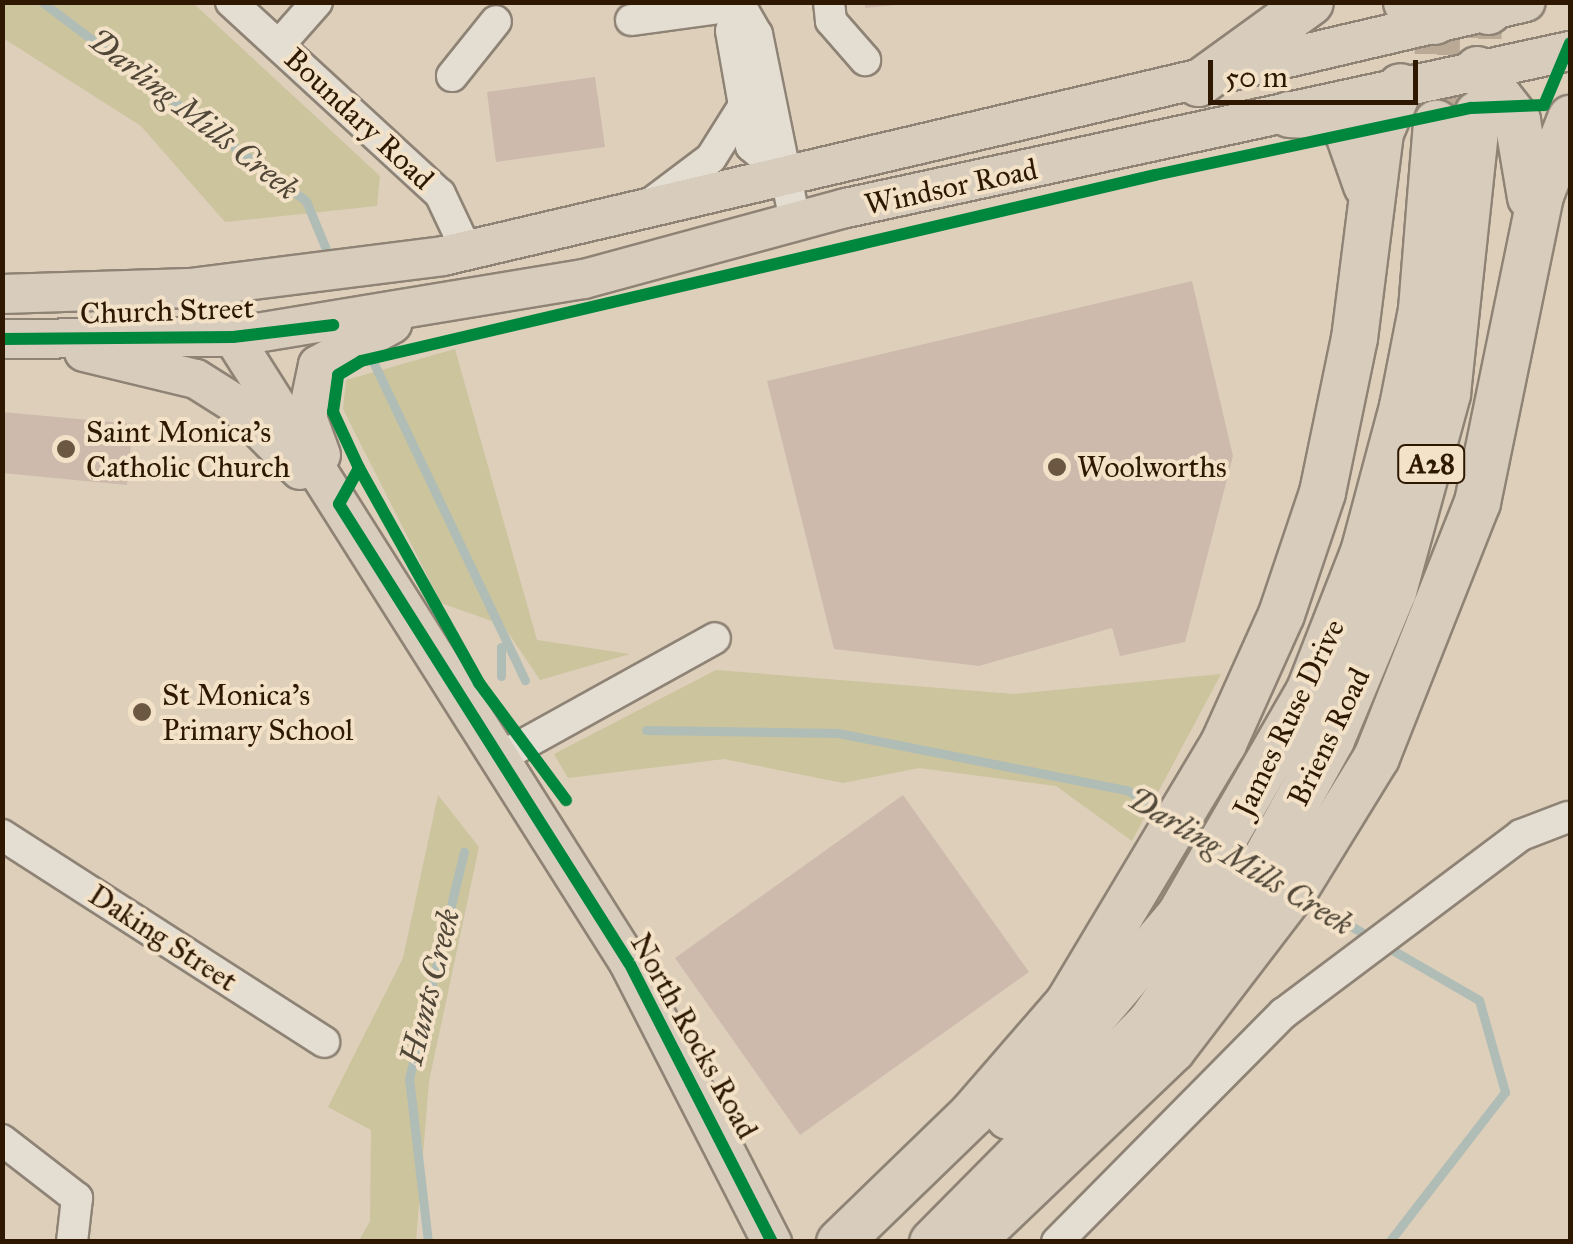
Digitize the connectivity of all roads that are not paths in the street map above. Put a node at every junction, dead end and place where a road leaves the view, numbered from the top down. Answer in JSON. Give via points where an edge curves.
{"nodes":[{"id":1,"x":231,"y":2,"type":"edge"},
{"id":2,"x":317,"y":2,"type":"edge"},
{"id":3,"x":829,"y":2,"type":"edge"},
{"id":4,"x":1310,"y":2,"type":"edge"},
{"id":5,"x":740,"y":4,"type":"edge"},
{"id":6,"x":632,"y":20,"type":"dead end"},
{"id":7,"x":496,"y":21,"type":"dead end"},
{"id":8,"x":1470,"y":25,"type":"edge"},
{"id":9,"x":278,"y":46,"type":"junction"},
{"id":10,"x":1569,"y":52,"type":"edge"},
{"id":11,"x":866,"y":60,"type":"dead end"},
{"id":12,"x":452,"y":76,"type":"dead end"},
{"id":13,"x":1198,"y":83,"type":"junction"},
{"id":14,"x":1383,"y":91,"type":"junction"},
{"id":15,"x":742,"y":107,"type":"junction"},
{"id":16,"x":1290,"y":114,"type":"junction"},
{"id":17,"x":1456,"y":118,"type":"tunnel mouth"},
{"id":18,"x":1570,"y":118,"type":"edge"},
{"id":19,"x":786,"y":176,"type":"junction"},
{"id":20,"x":1368,"y":196,"type":"junction"},
{"id":21,"x":647,"y":206,"type":"junction"},
{"id":22,"x":795,"y":220,"type":"junction"},
{"id":23,"x":1531,"y":244,"type":"junction"},
{"id":24,"x":467,"y":251,"type":"junction"},
{"id":25,"x":313,"y":275,"type":"joint"},
{"id":26,"x":222,"y":285,"type":"junction"},
{"id":27,"x":2,"y":294,"type":"edge"},
{"id":28,"x":233,"y":337,"type":"junction"},
{"id":29,"x":340,"y":337,"type":"junction"},
{"id":30,"x":2,"y":338,"type":"edge"},
{"id":31,"x":42,"y":339,"type":"junction"},
{"id":32,"x":340,"y":504,"type":"junction"},
{"id":33,"x":715,"y":638,"type":"dead end"},
{"id":34,"x":497,"y":759,"type":"junction"},
{"id":35,"x":1570,"y":812,"type":"edge"},
{"id":36,"x":2,"y":835,"type":"edge"},
{"id":37,"x":1213,"y":937,"type":"junction"},
{"id":38,"x":324,"y":1042,"type":"dead end"},
{"id":39,"x":2,"y":1140,"type":"edge"},
{"id":40,"x":851,"y":1239,"type":"edge"},
{"id":41,"x":72,"y":1242,"type":"edge"},
{"id":42,"x":772,"y":1242,"type":"edge"},
{"id":43,"x":932,"y":1242,"type":"edge"},
{"id":44,"x":970,"y":1242,"type":"edge"},
{"id":45,"x":1057,"y":1242,"type":"edge"}],
"edges":[{"from":1,"to":9,"type":"street","name":"Boundary Road"},
{"from":2,"to":9,"type":"street"},
{"from":3,"to":11,"type":"street","via":[[830,21]]},
{"from":4,"to":13,"type":"highway"},
{"from":5,"to":6,"type":"street"},
{"from":5,"to":15,"type":"street","via":[[731,30]]},
{"from":5,"to":19,"type":"street","via":[[758,34]]},
{"from":7,"to":12,"type":"street"},
{"from":8,"to":10,"type":"main road","name":"Windsor Road"},
{"from":8,"to":13,"type":"main road","name":"Windsor Road","via":[[1364,38]]},
{"from":8,"to":14,"type":"main road"},
{"from":8,"to":23,"type":"highway","via":[[1526,143]]},
{"from":9,"to":24,"type":"street","name":"Boundary Road","via":[[440,194]]},
{"from":13,"to":19,"type":"main road","name":"Windsor Road"},
{"from":14,"to":16,"type":"main road","name":"Windsor Road"},
{"from":14,"to":20,"type":"highway"},
{"from":15,"to":19,"type":"street","via":[[751,146]]},
{"from":15,"to":21,"type":"street","via":[[710,158]]},
{"from":16,"to":20,"type":"highway","via":[[1326,116],[1354,136]]},
{"from":16,"to":22,"type":"main road","name":"Windsor Road"},
{"from":17,"to":37,"type":"highway","name":"Briens Road","number":"A28","via":[[1464,283],[1424,490],[1375,638],[1286,782]]},
{"from":18,"to":23,"type":"highway","via":[[1551,154]]},
{"from":19,"to":21,"type":"main road","name":"Windsor Road"},
{"from":19,"to":22,"type":"street"},
{"from":20,"to":40,"type":"highway","via":[[1354,338],[1322,492],[1281,614],[1223,743],[1141,891],[1006,1077]]},
{"from":21,"to":24,"type":"main road","name":"Windsor Road"},
{"from":22,"to":29,"type":"main road","name":"Windsor Road","via":[[584,279],[411,312]]},
{"from":23,"to":37,"type":"highway","via":[[1476,502],[1404,696],[1342,818]]},
{"from":24,"to":25,"type":"main road","name":"Windsor Road"},
{"from":25,"to":26,"type":"main road","name":"Church Street"},
{"from":26,"to":27,"type":"main road","name":"Church Street"},
{"from":26,"to":28,"type":"main road","name":"North Rocks Road"},
{"from":28,"to":29,"type":"main road","name":"Church Street"},
{"from":28,"to":31,"type":"main road","name":"Church Street"},
{"from":28,"to":32,"type":"main road","name":"North Rocks Road"},
{"from":29,"to":32,"type":"main road","via":[[318,364],[307,398]]},
{"from":30,"to":31,"type":"main road","name":"Church Street"},
{"from":31,"to":32,"type":"main road","name":"North Rocks Road","via":[[196,379],[234,403]]},
{"from":32,"to":34,"type":"main road","name":"North Rocks Road"},
{"from":33,"to":34,"type":"street"},
{"from":34,"to":42,"type":"main road","name":"North Rocks Road","via":[[630,962]]},
{"from":35,"to":45,"type":"street","via":[[1522,835],[1239,1051]]},
{"from":36,"to":38,"type":"street","name":"Daking Street"},
{"from":37,"to":40,"type":"highway","number":"A28"},
{"from":37,"to":43,"type":"highway","name":"Briens Road","number":"A28","via":[[1084,1096]]},
{"from":37,"to":44,"type":"highway","via":[[1107,1120]]},
{"from":39,"to":41,"type":"street","via":[[77,1198]]}]}
